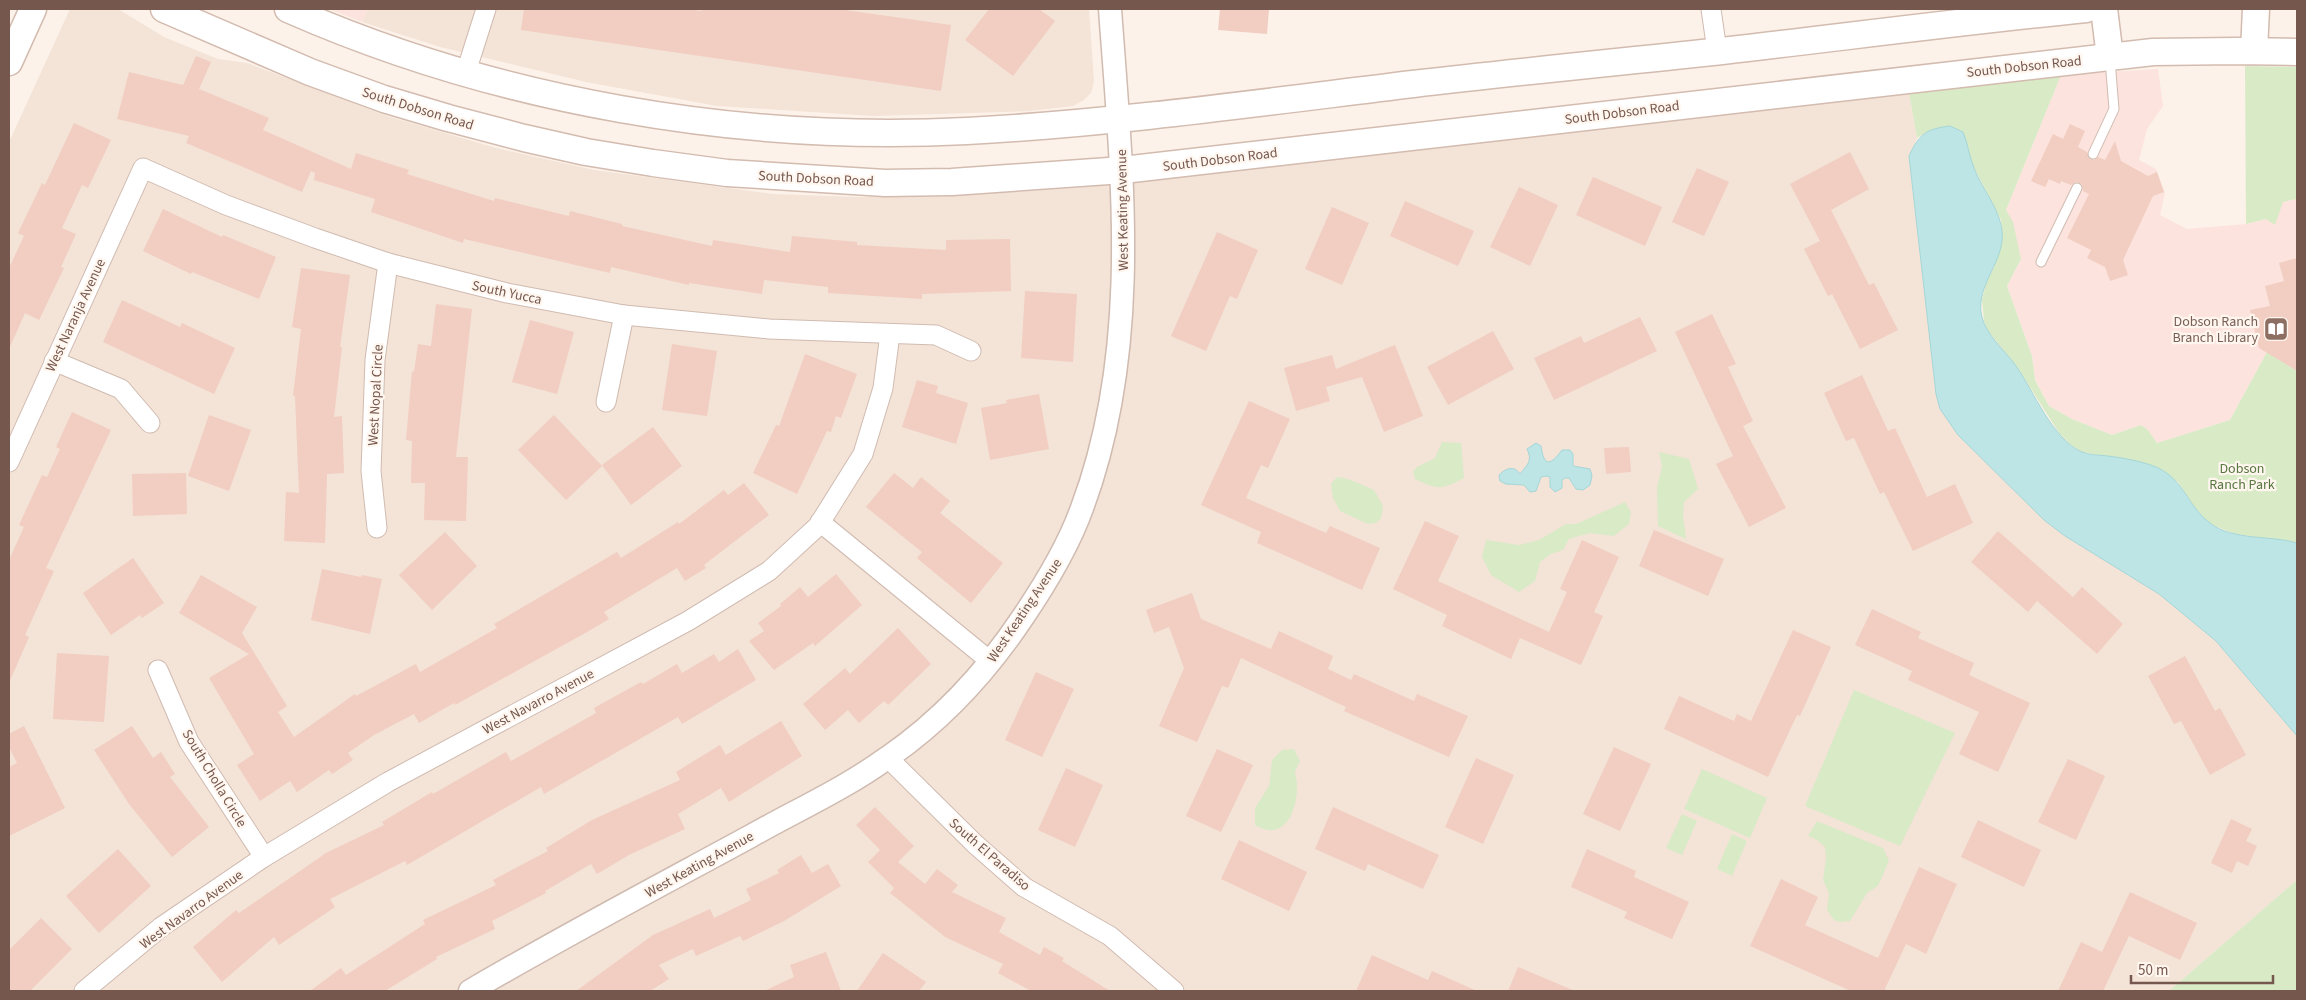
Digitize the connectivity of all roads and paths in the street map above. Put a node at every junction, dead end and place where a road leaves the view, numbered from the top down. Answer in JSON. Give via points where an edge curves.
{"nodes":[{"id":1,"x":33,"y":9,"type":"edge"},
{"id":2,"x":164,"y":9,"type":"edge"},
{"id":3,"x":288,"y":9,"type":"edge"},
{"id":4,"x":486,"y":9,"type":"edge"},
{"id":5,"x":1110,"y":9,"type":"edge"},
{"id":6,"x":1711,"y":9,"type":"edge"},
{"id":7,"x":2086,"y":9,"type":"edge"},
{"id":8,"x":2104,"y":9,"type":"edge"},
{"id":9,"x":2256,"y":9,"type":"edge"},
{"id":10,"x":1717,"y":51,"type":"junction"},
{"id":11,"x":2254,"y":51,"type":"junction"},
{"id":12,"x":2297,"y":52,"type":"edge"},
{"id":13,"x":2110,"y":57,"type":"junction"},
{"id":14,"x":9,"y":62,"type":"edge"},
{"id":15,"x":466,"y":72,"type":"junction"},
{"id":16,"x":1118,"y":119,"type":"junction"},
{"id":17,"x":2093,"y":154,"type":"dead end"},
{"id":18,"x":143,"y":168,"type":"joint"},
{"id":19,"x":1123,"y":170,"type":"junction"},
{"id":20,"x":2077,"y":188,"type":"dead end"},
{"id":21,"x":2041,"y":262,"type":"dead end"},
{"id":22,"x":388,"y":263,"type":"junction"},
{"id":23,"x":624,"y":315,"type":"junction"},
{"id":24,"x":890,"y":334,"type":"junction"},
{"id":25,"x":971,"y":352,"type":"dead end"},
{"id":26,"x":54,"y":361,"type":"junction"},
{"id":27,"x":606,"y":402,"type":"dead end"},
{"id":28,"x":150,"y":423,"type":"dead end"},
{"id":29,"x":9,"y":462,"type":"edge"},
{"id":30,"x":820,"y":522,"type":"junction"},
{"id":31,"x":377,"y":528,"type":"dead end"},
{"id":32,"x":990,"y":661,"type":"junction"},
{"id":33,"x":158,"y":670,"type":"dead end"},
{"id":34,"x":888,"y":758,"type":"junction"},
{"id":35,"x":264,"y":857,"type":"junction"},
{"id":36,"x":84,"y":991,"type":"edge"},
{"id":37,"x":470,"y":991,"type":"edge"},
{"id":38,"x":1174,"y":991,"type":"edge"}],
"edges":[{"from":1,"to":14,"type":"main road"},
{"from":2,"to":19,"type":"main road","name":"South Dobson Road","via":[[310,72],[384,99],[586,152],[727,173],[885,183],[952,182]]},
{"from":3,"to":15,"type":"main road","via":[[359,37]]},
{"from":4,"to":15,"type":"street"},
{"from":5,"to":16,"type":"street","name":"West Keating Avenue"},
{"from":6,"to":10,"type":"street"},
{"from":7,"to":10,"type":"main road"},
{"from":8,"to":13,"type":"main road"},
{"from":9,"to":11,"type":"main road"},
{"from":10,"to":16,"type":"main road"},
{"from":11,"to":12,"type":"main road","name":"South Dobson Road"},
{"from":11,"to":13,"type":"main road","name":"South Dobson Road","via":[[2163,52]]},
{"from":13,"to":17,"type":"lane","via":[[2114,109]]},
{"from":13,"to":19,"type":"main road","name":"South Dobson Road"},
{"from":15,"to":16,"type":"main road","via":[[553,95],[635,111],[790,129],[965,131]]},
{"from":16,"to":19,"type":"street","name":"West Keating Avenue"},
{"from":18,"to":22,"type":"street","name":"South Yucca","via":[[226,205]]},
{"from":18,"to":26,"type":"street","name":"West Naranja Avenue"},
{"from":19,"to":32,"type":"street","name":"West Keating Avenue","via":[[1120,340],[1096,462],[1083,508],[1065,547],[1047,580]]},
{"from":20,"to":21,"type":"lane"},
{"from":22,"to":23,"type":"street","name":"South Yucca","via":[[507,293]]},
{"from":22,"to":31,"type":"street","name":"West Nopal Circle","via":[[376,360],[371,471]]},
{"from":23,"to":24,"type":"street","name":"South Yucca","via":[[768,329]]},
{"from":23,"to":27,"type":"street"},
{"from":24,"to":25,"type":"street","name":"South Yucca","via":[[936,335]]},
{"from":24,"to":30,"type":"street","name":"West Navarro Avenue","via":[[883,388],[863,454]]},
{"from":26,"to":28,"type":"street","via":[[121,389]]},
{"from":26,"to":29,"type":"street","name":"West Naranja Avenue"},
{"from":30,"to":32,"type":"street"},
{"from":30,"to":35,"type":"street","name":"West Navarro Avenue","via":[[769,571],[688,621],[388,782]]},
{"from":32,"to":34,"type":"street","name":"West Keating Avenue","via":[[947,709]]},
{"from":33,"to":35,"type":"street","name":"South Cholla Circle","via":[[190,742]]},
{"from":34,"to":37,"type":"street","name":"West Keating Avenue","via":[[842,788]]},
{"from":34,"to":38,"type":"street","name":"South El Paradiso","via":[[1024,888],[1110,936]]},
{"from":35,"to":36,"type":"street","name":"West Navarro Avenue","via":[[161,927]]}]}
